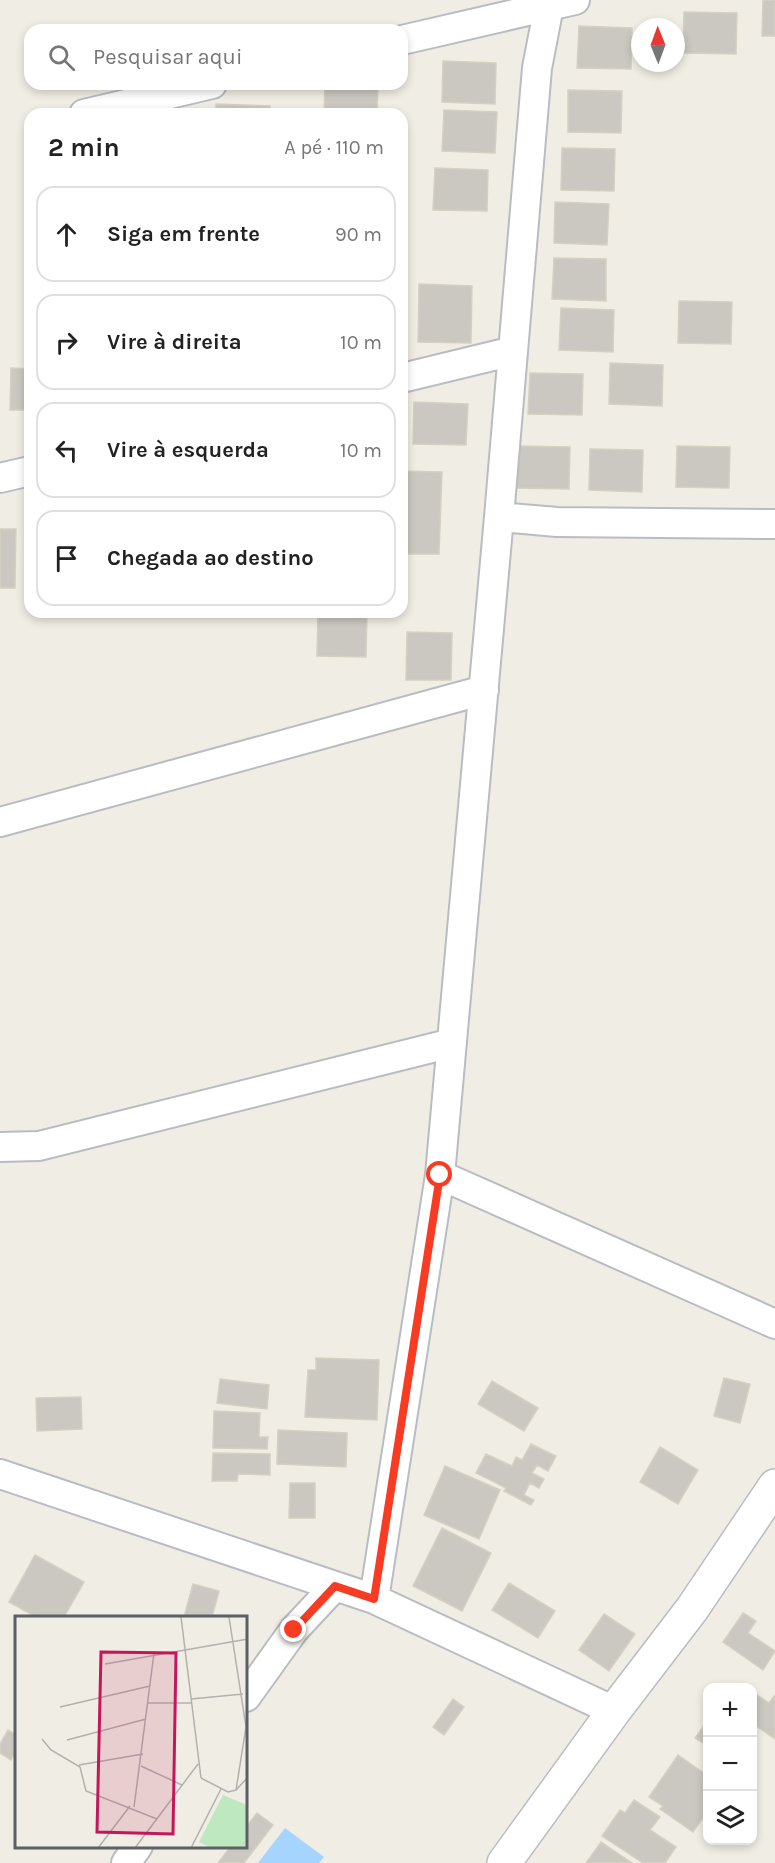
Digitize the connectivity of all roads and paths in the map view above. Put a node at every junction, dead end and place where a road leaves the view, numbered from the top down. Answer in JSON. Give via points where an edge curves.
{"nodes":[{"id":1,"x":562,"y":3,"type":"edge"},
{"id":2,"x":408,"y":39,"type":"edge"},
{"id":3,"x":186,"y":90,"type":"edge"},
{"id":4,"x":110,"y":108,"type":"edge"},
{"id":5,"x":513,"y":351,"type":"junction"},
{"id":6,"x":408,"y":377,"type":"edge"},
{"id":7,"x":24,"y":472,"type":"edge"},
{"id":8,"x":0,"y":478,"type":"edge"},
{"id":9,"x":499,"y":517,"type":"junction"},
{"id":10,"x":775,"y":524,"type":"edge"},
{"id":11,"x":484,"y":690,"type":"junction"},
{"id":12,"x":0,"y":822,"type":"edge"},
{"id":13,"x":452,"y":1043,"type":"junction"},
{"id":14,"x":0,"y":1147,"type":"edge"},
{"id":15,"x":440,"y":1175,"type":"junction"},
{"id":16,"x":775,"y":1324,"type":"edge"},
{"id":17,"x":0,"y":1474,"type":"edge"},
{"id":18,"x":775,"y":1486,"type":"edge"},
{"id":19,"x":335,"y":1586,"type":"junction"},
{"id":20,"x":374,"y":1599,"type":"junction"},
{"id":21,"x":248,"y":1693,"type":"edge"},
{"id":22,"x":614,"y":1712,"type":"junction"},
{"id":23,"x":137,"y":1848,"type":"edge"},
{"id":24,"x":126,"y":1863,"type":"edge"},
{"id":25,"x":504,"y":1863,"type":"edge"}],
"edges":[{"from":1,"to":2,"type":"street"},
{"from":1,"to":5,"type":"street","via":[[537,68]]},
{"from":3,"to":4,"type":"street"},
{"from":5,"to":6,"type":"street"},
{"from":5,"to":9,"type":"street"},
{"from":7,"to":8,"type":"street"},
{"from":9,"to":10,"type":"street","via":[[557,522]]},
{"from":9,"to":11,"type":"street"},
{"from":11,"to":12,"type":"street"},
{"from":11,"to":13,"type":"street"},
{"from":13,"to":14,"type":"street","via":[[39,1146]]},
{"from":13,"to":15,"type":"street"},
{"from":15,"to":16,"type":"street"},
{"from":15,"to":20,"type":"street"},
{"from":17,"to":19,"type":"street"},
{"from":18,"to":22,"type":"main road","via":[[692,1609]]},
{"from":19,"to":20,"type":"street"},
{"from":19,"to":21,"type":"street","via":[[294,1630]]},
{"from":20,"to":22,"type":"street"},
{"from":22,"to":25,"type":"main road"},
{"from":23,"to":24,"type":"street"}]}
